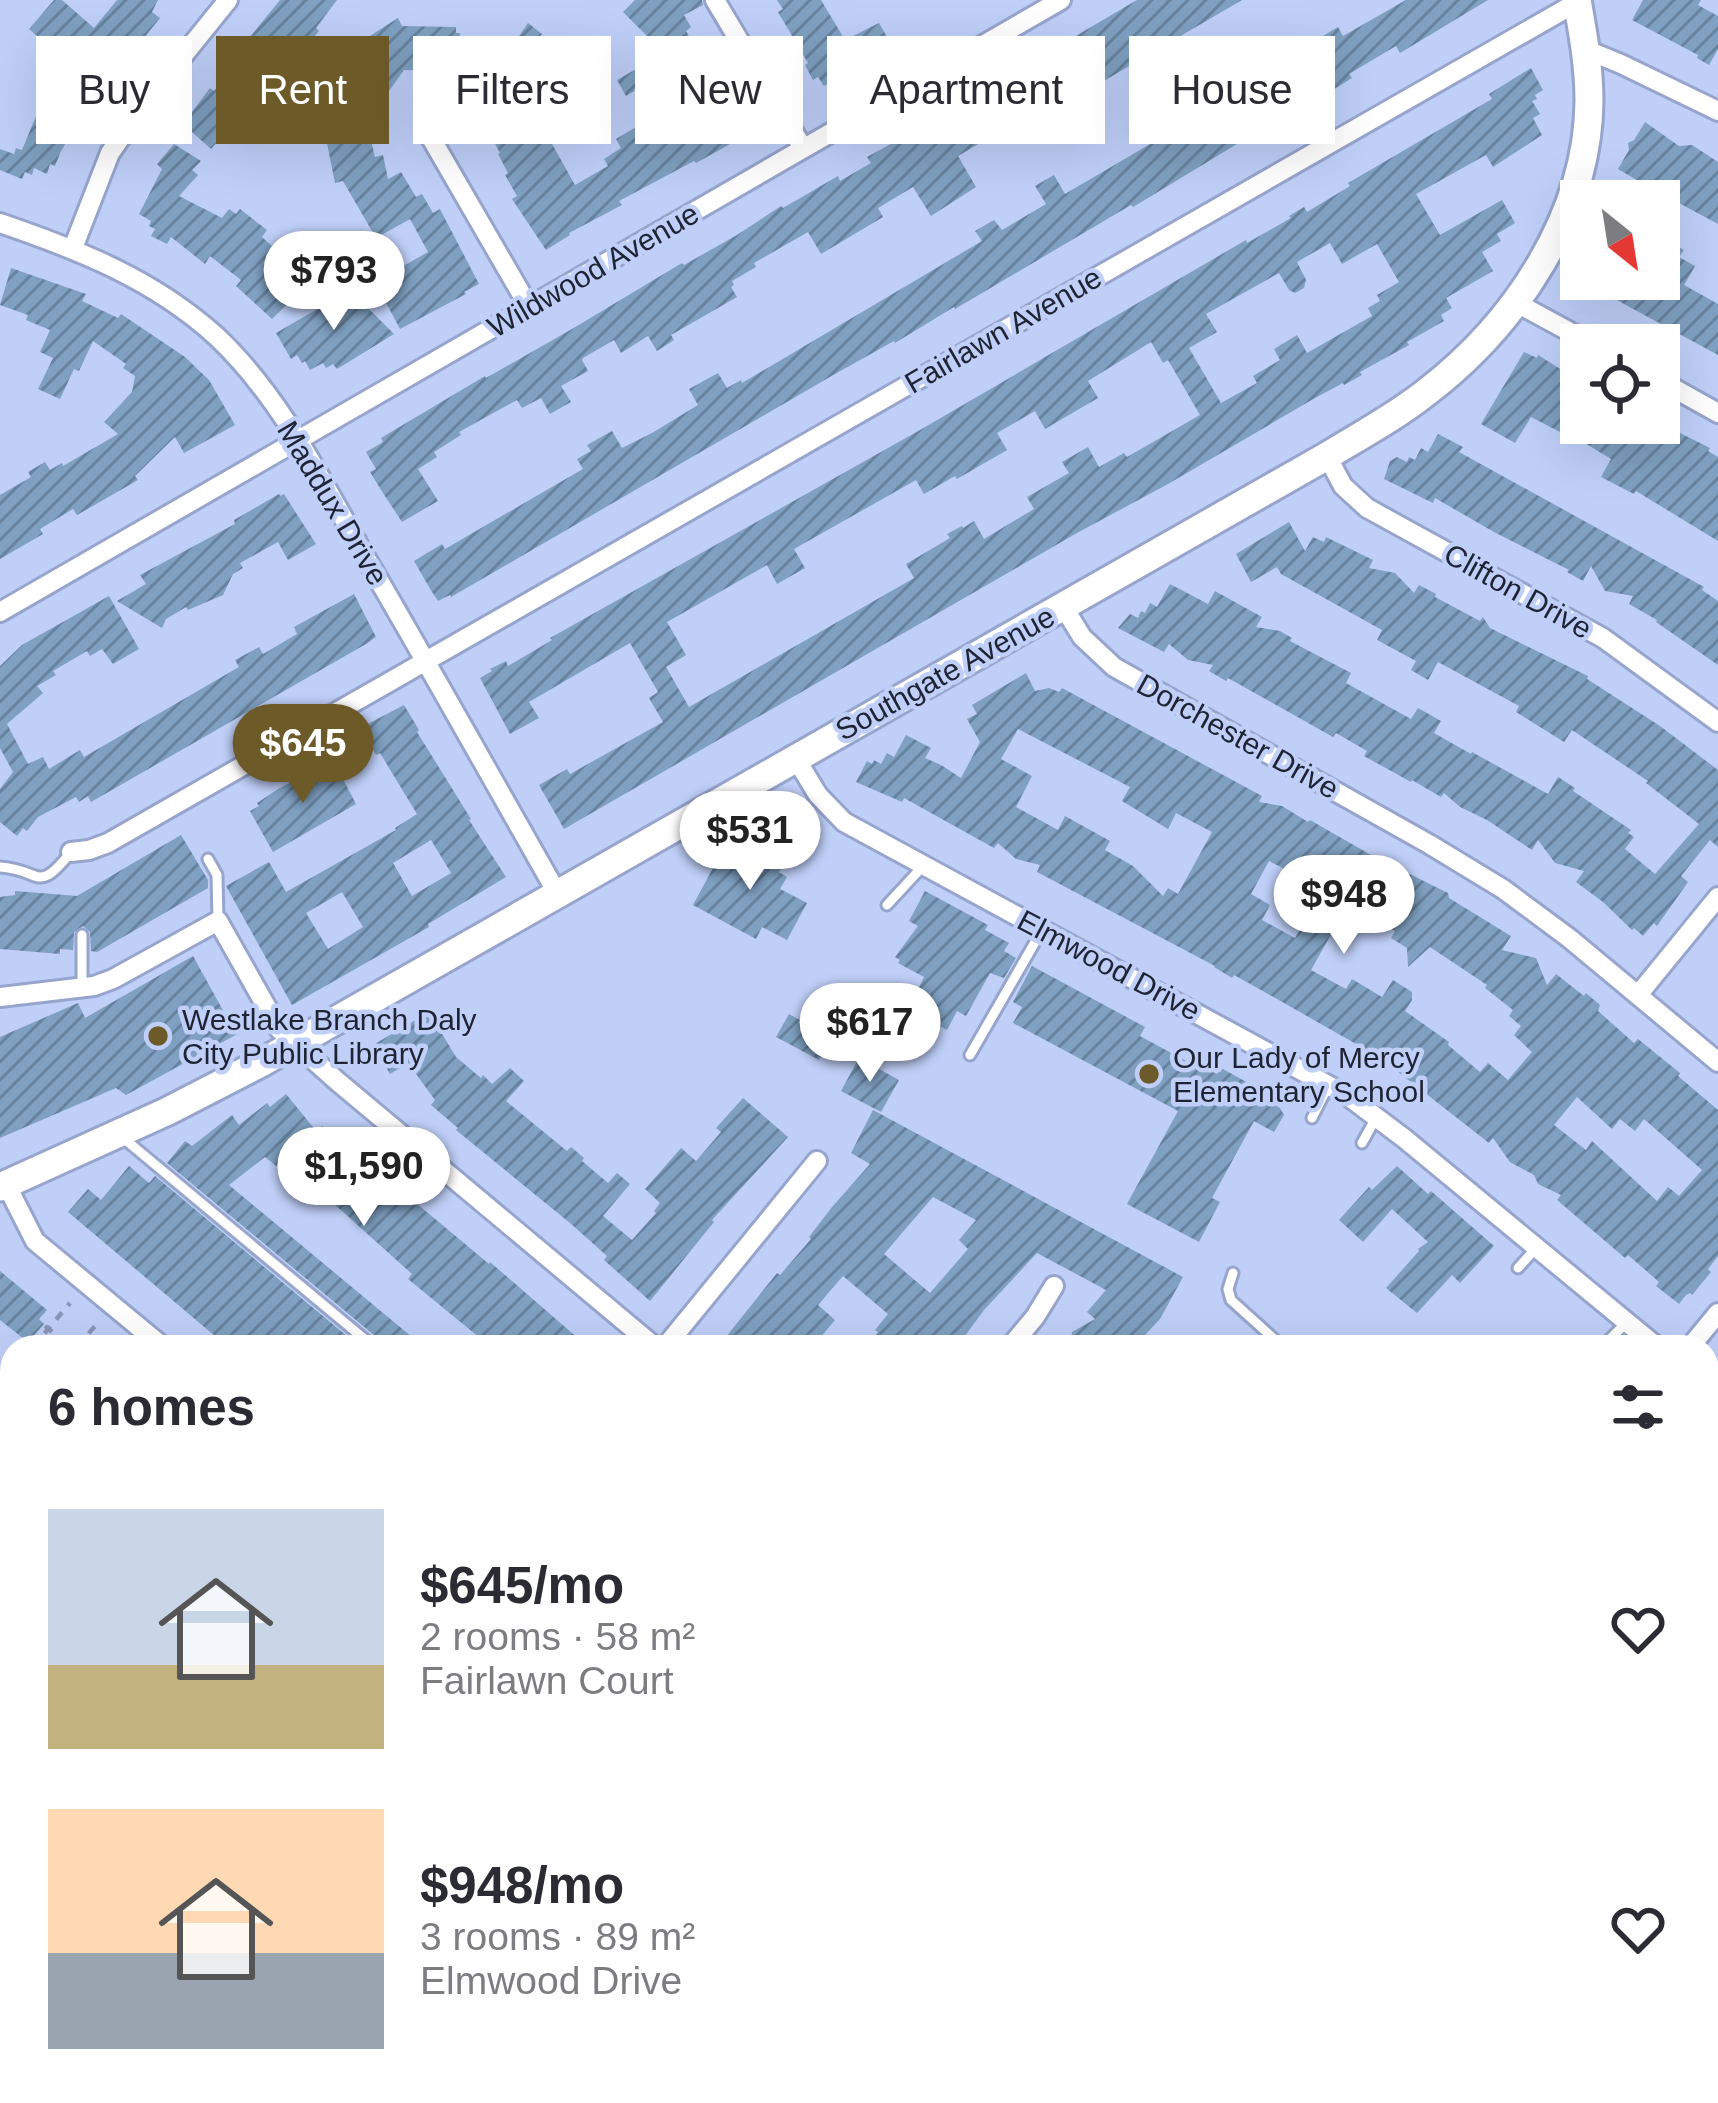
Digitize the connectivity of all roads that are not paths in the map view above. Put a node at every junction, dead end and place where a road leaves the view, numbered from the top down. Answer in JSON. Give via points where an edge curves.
{"nodes":[{"id":1,"x":228,"y":0,"type":"edge"},
{"id":2,"x":715,"y":0,"type":"edge"},
{"id":3,"x":1057,"y":1,"type":"edge"},
{"id":4,"x":1578,"y":1,"type":"edge"},
{"id":5,"x":1587,"y":50,"type":"junction"},
{"id":6,"x":1718,"y":111,"type":"edge"},
{"id":7,"x":435,"y":144,"type":"edge"},
{"id":8,"x":803,"y":148,"type":"junction"},
{"id":9,"x":0,"y":223,"type":"edge"},
{"id":10,"x":73,"y":248,"type":"junction"},
{"id":11,"x":1515,"y":302,"type":"junction"},
{"id":12,"x":529,"y":307,"type":"junction"},
{"id":13,"x":1560,"y":326,"type":"edge"},
{"id":14,"x":1680,"y":391,"type":"edge"},
{"id":15,"x":1718,"y":412,"type":"edge"},
{"id":16,"x":298,"y":441,"type":"junction"},
{"id":17,"x":1327,"y":456,"type":"junction"},
{"id":18,"x":1063,"y":607,"type":"junction"},
{"id":19,"x":0,"y":612,"type":"edge"},
{"id":20,"x":425,"y":660,"type":"junction"},
{"id":21,"x":1718,"y":722,"type":"edge"},
{"id":22,"x":795,"y":757,"type":"junction"},
{"id":23,"x":71,"y":852,"type":"joint"},
{"id":24,"x":208,"y":859,"type":"dead end"},
{"id":25,"x":923,"y":865,"type":"junction"},
{"id":26,"x":0,"y":867,"type":"edge"},
{"id":27,"x":557,"y":893,"type":"junction"},
{"id":28,"x":1718,"y":897,"type":"edge"},
{"id":29,"x":886,"y":905,"type":"dead end"},
{"id":30,"x":218,"y":921,"type":"junction"},
{"id":31,"x":1042,"y":929,"type":"junction"},
{"id":32,"x":82,"y":935,"type":"dead end"},
{"id":33,"x":82,"y":989,"type":"junction"},
{"id":34,"x":1638,"y":994,"type":"junction"},
{"id":35,"x":0,"y":997,"type":"edge"},
{"id":36,"x":297,"y":1043,"type":"junction"},
{"id":37,"x":970,"y":1055,"type":"dead end"},
{"id":38,"x":1718,"y":1062,"type":"edge"},
{"id":39,"x":1329,"y":1084,"type":"junction"},
{"id":40,"x":1377,"y":1116,"type":"junction"},
{"id":41,"x":1312,"y":1118,"type":"dead end"},
{"id":42,"x":117,"y":1133,"type":"junction"},
{"id":43,"x":1362,"y":1143,"type":"dead end"},
{"id":44,"x":817,"y":1161,"type":"dead end"},
{"id":45,"x":3,"y":1186,"type":"edge"},
{"id":46,"x":1537,"y":1247,"type":"junction"},
{"id":47,"x":1518,"y":1268,"type":"dead end"},
{"id":48,"x":1233,"y":1273,"type":"dead end"},
{"id":49,"x":1054,"y":1286,"type":"dead end"},
{"id":50,"x":1627,"y":1322,"type":"junction"},
{"id":51,"x":149,"y":1335,"type":"edge"},
{"id":52,"x":360,"y":1335,"type":"edge"},
{"id":53,"x":641,"y":1335,"type":"edge"},
{"id":54,"x":675,"y":1335,"type":"edge"},
{"id":55,"x":1020,"y":1335,"type":"edge"},
{"id":56,"x":1270,"y":1335,"type":"edge"},
{"id":57,"x":1614,"y":1335,"type":"edge"},
{"id":58,"x":1643,"y":1335,"type":"edge"}],
"edges":[{"from":1,"to":10,"type":"street","via":[[125,129]]},
{"from":2,"to":8,"type":"street"},
{"from":3,"to":8,"type":"street","name":"Wildwood Avenue"},
{"from":4,"to":5,"type":"street","name":"Southgate Avenue"},
{"from":4,"to":20,"type":"street","name":"Fairlawn Avenue"},
{"from":5,"to":6,"type":"street"},
{"from":5,"to":11,"type":"street","name":"Southgate Avenue","via":[[1581,167],[1555,237]]},
{"from":7,"to":12,"type":"street"},
{"from":8,"to":12,"type":"street","name":"Wildwood Avenue"},
{"from":9,"to":10,"type":"street","name":"Maddux Drive"},
{"from":10,"to":16,"type":"street","name":"Maddux Drive","via":[[149,286],[214,335]]},
{"from":11,"to":13,"type":"street"},
{"from":11,"to":17,"type":"street","name":"Southgate Avenue","via":[[1426,393]]},
{"from":12,"to":16,"type":"street","name":"Wildwood Avenue"},
{"from":14,"to":15,"type":"street"},
{"from":16,"to":19,"type":"street","name":"Wildwood Avenue"},
{"from":16,"to":20,"type":"street","name":"Maddux Drive"},
{"from":17,"to":18,"type":"street","name":"Southgate Avenue"},
{"from":17,"to":21,"type":"street","name":"Clifton Drive","via":[[1367,508],[1603,638]]},
{"from":18,"to":22,"type":"street","name":"Southgate Avenue"},
{"from":18,"to":34,"type":"street","name":"Dorchester Drive","via":[[1114,667],[1503,889]]},
{"from":20,"to":23,"type":"street","name":"Fairlawn Avenue","via":[[109,843]]},
{"from":20,"to":27,"type":"street","name":"Maddux Drive"},
{"from":22,"to":25,"type":"street","name":"Elmwood Drive","via":[[844,822]]},
{"from":22,"to":27,"type":"street","name":"Southgate Avenue"},
{"from":23,"to":26,"type":"lane","via":[[46,878]]},
{"from":24,"to":30,"type":"lane","via":[[218,875]]},
{"from":25,"to":29,"type":"lane"},
{"from":25,"to":31,"type":"street","name":"Elmwood Drive"},
{"from":27,"to":36,"type":"street","name":"Southgate Avenue"},
{"from":28,"to":34,"type":"street"},
{"from":30,"to":33,"type":"street"},
{"from":30,"to":36,"type":"street","via":[[279,1029]]},
{"from":31,"to":37,"type":"lane"},
{"from":31,"to":39,"type":"street","name":"Elmwood Drive"},
{"from":32,"to":33,"type":"lane"},
{"from":33,"to":35,"type":"street"},
{"from":34,"to":38,"type":"street","name":"Dorchester Drive"},
{"from":36,"to":42,"type":"street","name":"Southgate Avenue"},
{"from":36,"to":53,"type":"street"},
{"from":39,"to":40,"type":"street","name":"Elmwood Drive"},
{"from":39,"to":41,"type":"lane"},
{"from":40,"to":43,"type":"lane"},
{"from":40,"to":46,"type":"street","name":"Elmwood Drive"},
{"from":42,"to":45,"type":"street","name":"Southgate Avenue"},
{"from":42,"to":52,"type":"lane"},
{"from":44,"to":54,"type":"street"},
{"from":45,"to":51,"type":"street","via":[[35,1241]]},
{"from":46,"to":47,"type":"lane"},
{"from":46,"to":50,"type":"street","name":"Elmwood Drive"},
{"from":48,"to":56,"type":"lane","via":[[1231,1300]]},
{"from":49,"to":55,"type":"street"},
{"from":50,"to":57,"type":"lane"},
{"from":50,"to":58,"type":"street","name":"Elmwood Drive"}]}
